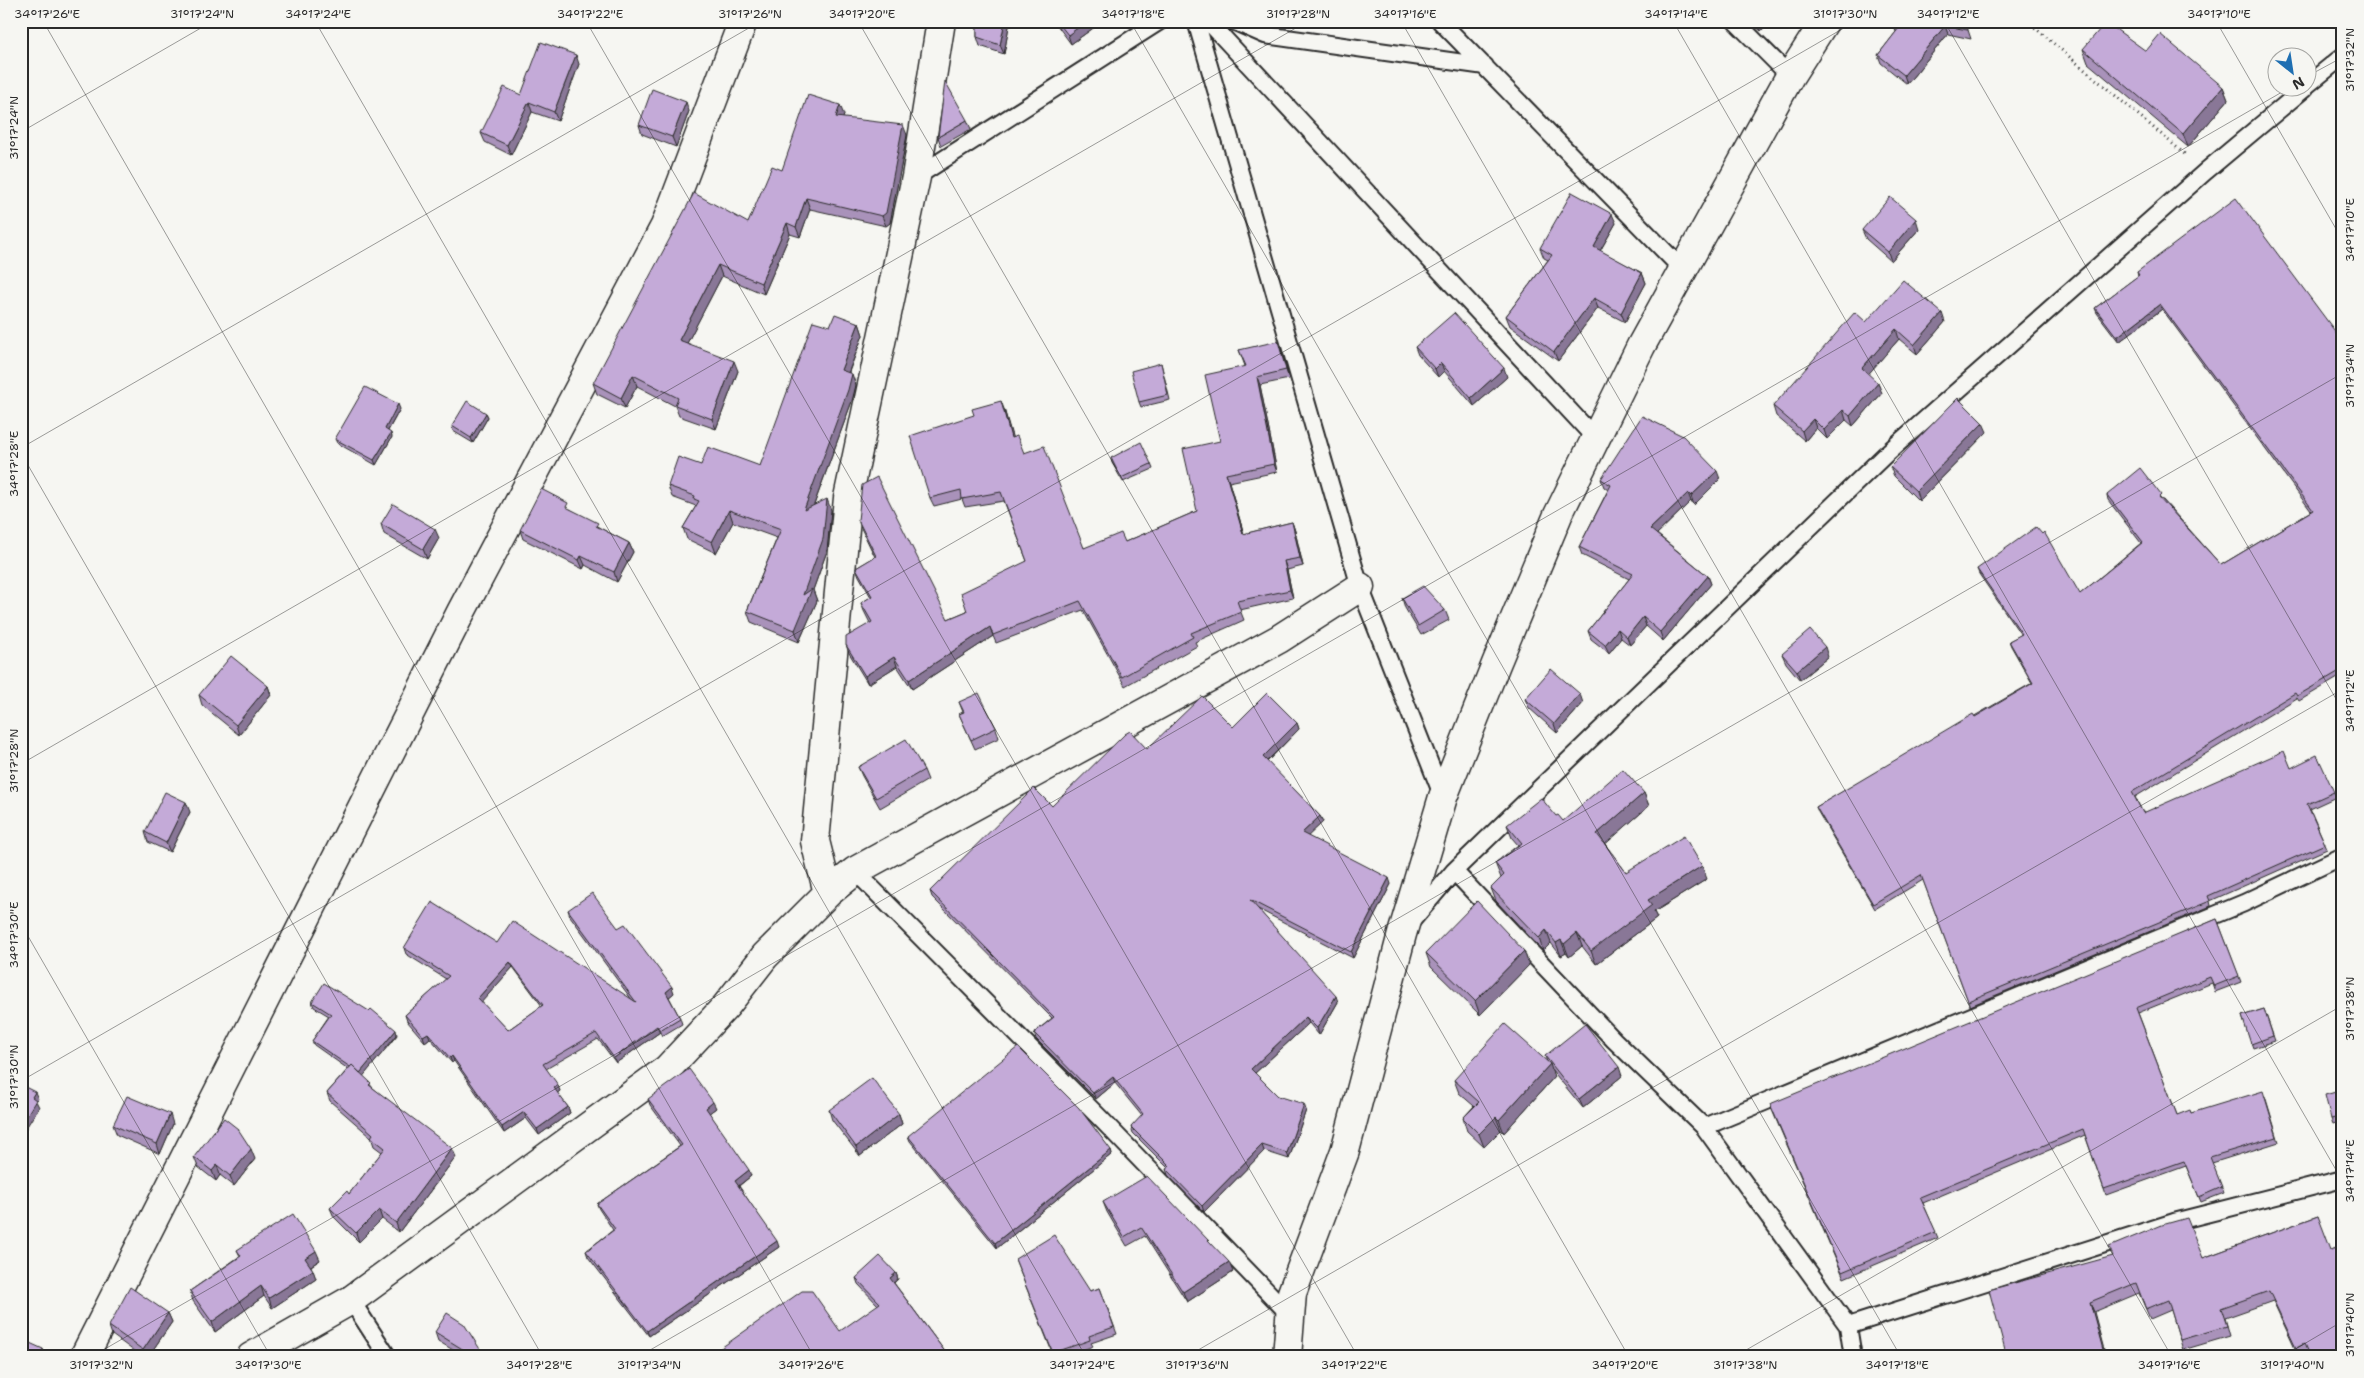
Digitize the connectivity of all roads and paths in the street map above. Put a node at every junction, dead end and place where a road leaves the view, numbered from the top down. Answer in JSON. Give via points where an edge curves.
{"nodes":[{"id":1,"x":743,"y":21,"type":"edge"},
{"id":2,"x":941,"y":21,"type":"edge"},
{"id":3,"x":1160,"y":21,"type":"edge"},
{"id":4,"x":1196,"y":21,"type":"edge"},
{"id":5,"x":1208,"y":21,"type":"edge"},
{"id":6,"x":1233,"y":21,"type":"edge"},
{"id":7,"x":1440,"y":21,"type":"edge"},
{"id":8,"x":1735,"y":21,"type":"edge"},
{"id":9,"x":1825,"y":21,"type":"edge"},
{"id":10,"x":2027,"y":21,"type":"edge"},
{"id":11,"x":2343,"y":56,"type":"edge"},
{"id":12,"x":1485,"y":66,"type":"junction"},
{"id":13,"x":1790,"y":76,"type":"junction"},
{"id":14,"x":2316,"y":79,"type":"edge"},
{"id":15,"x":2293,"y":98,"type":"edge"},
{"id":16,"x":2206,"y":171,"type":"junction"},
{"id":17,"x":916,"y":177,"type":"junction"},
{"id":18,"x":1683,"y":270,"type":"junction"},
{"id":19,"x":1596,"y":438,"type":"junction"},
{"id":20,"x":1360,"y":587,"type":"junction"},
{"id":21,"x":1443,"y":797,"type":"junction"},
{"id":22,"x":2343,"y":856,"type":"edge"},
{"id":23,"x":855,"y":871,"type":"junction"},
{"id":24,"x":1454,"y":871,"type":"junction"},
{"id":25,"x":828,"y":893,"type":"junction"},
{"id":26,"x":1402,"y":934,"type":"junction"},
{"id":27,"x":1704,"y":1127,"type":"junction"},
{"id":28,"x":2343,"y":1178,"type":"edge"},
{"id":29,"x":351,"y":1300,"type":"junction"},
{"id":30,"x":1290,"y":1316,"type":"junction"},
{"id":31,"x":1848,"y":1326,"type":"junction"},
{"id":32,"x":84,"y":1357,"type":"edge"},
{"id":33,"x":251,"y":1357,"type":"edge"},
{"id":34,"x":388,"y":1357,"type":"edge"},
{"id":35,"x":1286,"y":1357,"type":"edge"},
{"id":36,"x":1854,"y":1357,"type":"edge"}],
"edges":[{"from":1,"to":32,"type":"street","via":[[665,226],[461,612]]},
{"from":2,"to":17,"type":"street"},
{"from":3,"to":17,"type":"lane"},
{"from":4,"to":20,"type":"lane"},
{"from":5,"to":19,"type":"lane"},
{"from":6,"to":12,"type":"lane","via":[[1265,35]]},
{"from":7,"to":12,"type":"lane"},
{"from":8,"to":13,"type":"lane"},
{"from":9,"to":13,"type":"street"},
{"from":10,"to":16,"type":"path"},
{"from":11,"to":14,"type":"lane"},
{"from":12,"to":18,"type":"lane"},
{"from":13,"to":18,"type":"street"},
{"from":15,"to":16,"type":"lane"},
{"from":16,"to":24,"type":"lane","via":[[1886,454]]},
{"from":17,"to":25,"type":"street","via":[[848,498],[815,841]]},
{"from":18,"to":19,"type":"street","via":[[1640,346]]},
{"from":19,"to":21,"type":"street","via":[[1555,524]]},
{"from":20,"to":21,"type":"lane"},
{"from":20,"to":23,"type":"street","via":[[1279,639]]},
{"from":21,"to":26,"type":"street"},
{"from":22,"to":27,"type":"lane","via":[[2244,903]]},
{"from":23,"to":25,"type":"street"},
{"from":23,"to":30,"type":"lane","via":[[1100,1118]]},
{"from":24,"to":26,"type":"lane"},
{"from":24,"to":27,"type":"lane","via":[[1614,1040]]},
{"from":25,"to":29,"type":"street","via":[[765,956],[726,1006],[667,1069]]},
{"from":26,"to":30,"type":"street","via":[[1345,1151],[1292,1293]]},
{"from":27,"to":31,"type":"lane"},
{"from":28,"to":31,"type":"lane","via":[[2197,1215]]},
{"from":29,"to":33,"type":"street"},
{"from":29,"to":34,"type":"lane"},
{"from":30,"to":35,"type":"street"},
{"from":31,"to":36,"type":"lane"}]}
